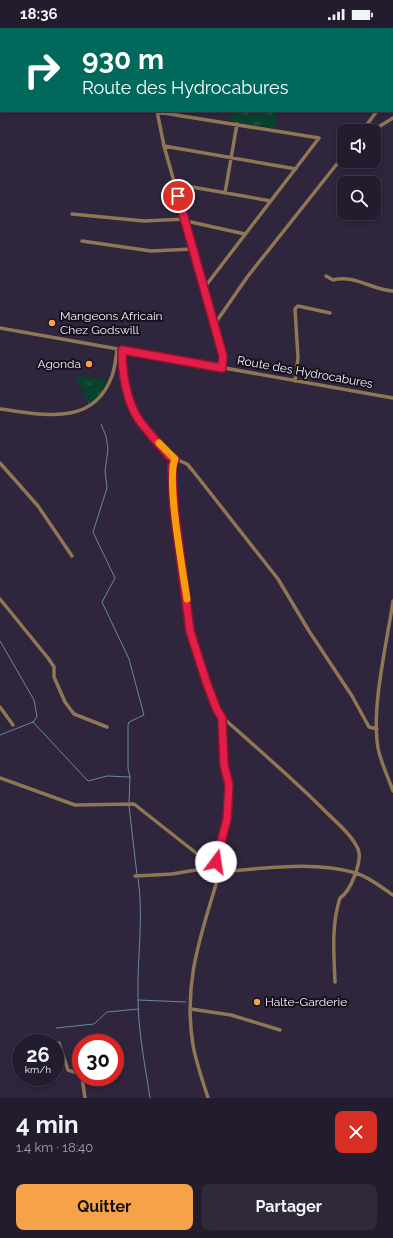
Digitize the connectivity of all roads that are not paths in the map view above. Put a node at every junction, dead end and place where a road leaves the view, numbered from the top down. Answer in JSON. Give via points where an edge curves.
{"nodes":[{"id":1,"x":157,"y":112,"type":"edge"},
{"id":2,"x":163,"y":112,"type":"edge"},
{"id":3,"x":376,"y":112,"type":"edge"},
{"id":4,"x":393,"y":118,"type":"edge"},
{"id":5,"x":237,"y":124,"type":"junction"},
{"id":6,"x":367,"y":124,"type":"edge"},
{"id":7,"x":381,"y":125,"type":"edge"},
{"id":8,"x":164,"y":146,"type":"junction"},
{"id":9,"x":230,"y":158,"type":"junction"},
{"id":10,"x":337,"y":164,"type":"edge"},
{"id":11,"x":296,"y":169,"type":"junction"},
{"id":12,"x":175,"y":184,"type":"junction"},
{"id":13,"x":225,"y":193,"type":"junction"},
{"id":14,"x":271,"y":201,"type":"junction"},
{"id":15,"x":72,"y":214,"type":"dead end"},
{"id":16,"x":185,"y":220,"type":"junction"},
{"id":17,"x":246,"y":234,"type":"junction"},
{"id":18,"x":82,"y":241,"type":"dead end"},
{"id":19,"x":193,"y":249,"type":"junction"},
{"id":20,"x":326,"y":276,"type":"dead end"},
{"id":21,"x":204,"y":288,"type":"junction"},
{"id":22,"x":393,"y":291,"type":"edge"},
{"id":23,"x":330,"y":313,"type":"dead end"},
{"id":24,"x":214,"y":324,"type":"junction"},
{"id":25,"x":0,"y":328,"type":"edge"},
{"id":26,"x":117,"y":349,"type":"junction"},
{"id":27,"x":122,"y":350,"type":"junction"},
{"id":28,"x":222,"y":368,"type":"junction"},
{"id":29,"x":295,"y":381,"type":"junction"},
{"id":30,"x":393,"y":398,"type":"edge"},
{"id":31,"x":0,"y":409,"type":"edge"},
{"id":32,"x":175,"y":459,"type":"junction"},
{"id":33,"x":0,"y":463,"type":"edge"},
{"id":34,"x":72,"y":556,"type":"dead end"},
{"id":35,"x":0,"y":599,"type":"edge"},
{"id":36,"x":393,"y":601,"type":"edge"},
{"id":37,"x":0,"y":707,"type":"edge"},
{"id":38,"x":222,"y":718,"type":"junction"},
{"id":39,"x":13,"y":725,"type":"dead end"},
{"id":40,"x":107,"y":727,"type":"dead end"},
{"id":41,"x":377,"y":729,"type":"junction"},
{"id":42,"x":0,"y":778,"type":"edge"},
{"id":43,"x":393,"y":791,"type":"edge"},
{"id":44,"x":214,"y":867,"type":"junction"},
{"id":45,"x":217,"y":872,"type":"junction"},
{"id":46,"x":356,"y":873,"type":"junction"},
{"id":47,"x":137,"y":876,"type":"dead end"},
{"id":48,"x":393,"y":895,"type":"edge"},
{"id":49,"x":335,"y":982,"type":"dead end"},
{"id":50,"x":191,"y":1008,"type":"junction"},
{"id":51,"x":280,"y":1030,"type":"dead end"},
{"id":52,"x":64,"y":1058,"type":"edge"},
{"id":53,"x":72,"y":1072,"type":"edge"},
{"id":54,"x":83,"y":1086,"type":"edge"},
{"id":55,"x":85,"y":1098,"type":"edge"},
{"id":56,"x":208,"y":1098,"type":"edge"}],
"edges":[{"from":1,"to":8,"type":"street"},
{"from":2,"to":5,"type":"street"},
{"from":3,"to":6,"type":"street"},
{"from":4,"to":7,"type":"street"},
{"from":5,"to":9,"type":"street"},
{"from":5,"to":11,"type":"street","via":[[319,138]]},
{"from":8,"to":9,"type":"street"},
{"from":8,"to":12,"type":"street"},
{"from":9,"to":11,"type":"street"},
{"from":9,"to":13,"type":"street"},
{"from":10,"to":24,"type":"street","via":[[248,276]]},
{"from":11,"to":14,"type":"street"},
{"from":12,"to":13,"type":"street"},
{"from":12,"to":16,"type":"street"},
{"from":13,"to":14,"type":"street"},
{"from":14,"to":17,"type":"street"},
{"from":15,"to":16,"type":"street","via":[[144,221]]},
{"from":16,"to":17,"type":"street"},
{"from":16,"to":19,"type":"street"},
{"from":17,"to":21,"type":"street"},
{"from":18,"to":19,"type":"street","via":[[151,251]]},
{"from":19,"to":21,"type":"street"},
{"from":20,"to":22,"type":"street","via":[[333,280],[362,281]]},
{"from":21,"to":24,"type":"street"},
{"from":23,"to":29,"type":"street","via":[[298,306],[295,309],[298,358]]},
{"from":24,"to":28,"type":"street","via":[[223,356]]},
{"from":25,"to":26,"type":"street","name":"Route des Hydrocabures"},
{"from":26,"to":27,"type":"street","name":"Route des Hydrocabures"},
{"from":26,"to":31,"type":"street","via":[[112,375],[102,396],[76,413],[62,416]]},
{"from":27,"to":28,"type":"street","name":"Route des Hydrocabures"},
{"from":27,"to":32,"type":"street","via":[[122,367],[138,419],[169,456]]},
{"from":28,"to":29,"type":"street","name":"Route des Hydrocabures"},
{"from":29,"to":30,"type":"street","name":"Route des Hydrocabures"},
{"from":32,"to":38,"type":"street","via":[[172,466],[174,508],[190,631],[207,684]]},
{"from":32,"to":41,"type":"street","via":[[187,464],[278,579],[352,696],[368,727]]},
{"from":33,"to":34,"type":"street","via":[[38,506]]},
{"from":35,"to":40,"type":"street","via":[[54,667],[54,677],[65,702],[74,714]]},
{"from":36,"to":41,"type":"street","via":[[379,694]]},
{"from":37,"to":39,"type":"street"},
{"from":38,"to":44,"type":"street","via":[[224,765],[229,785],[227,812]]},
{"from":38,"to":46,"type":"street","via":[[296,781],[336,821],[358,849]]},
{"from":41,"to":43,"type":"street","via":[[378,747]]},
{"from":42,"to":44,"type":"street","via":[[75,805],[131,803]]},
{"from":44,"to":45,"type":"street"},
{"from":44,"to":47,"type":"street","via":[[172,874]]},
{"from":45,"to":46,"type":"street","via":[[303,866]]},
{"from":45,"to":50,"type":"street","via":[[217,881],[194,959]]},
{"from":46,"to":48,"type":"street"},
{"from":46,"to":49,"type":"street","via":[[338,905],[332,940]]},
{"from":50,"to":51,"type":"street","via":[[231,1015]]},
{"from":50,"to":56,"type":"street","via":[[193,1045]]},
{"from":52,"to":53,"type":"street","via":[[68,1070]]},
{"from":54,"to":55,"type":"street"}]}
